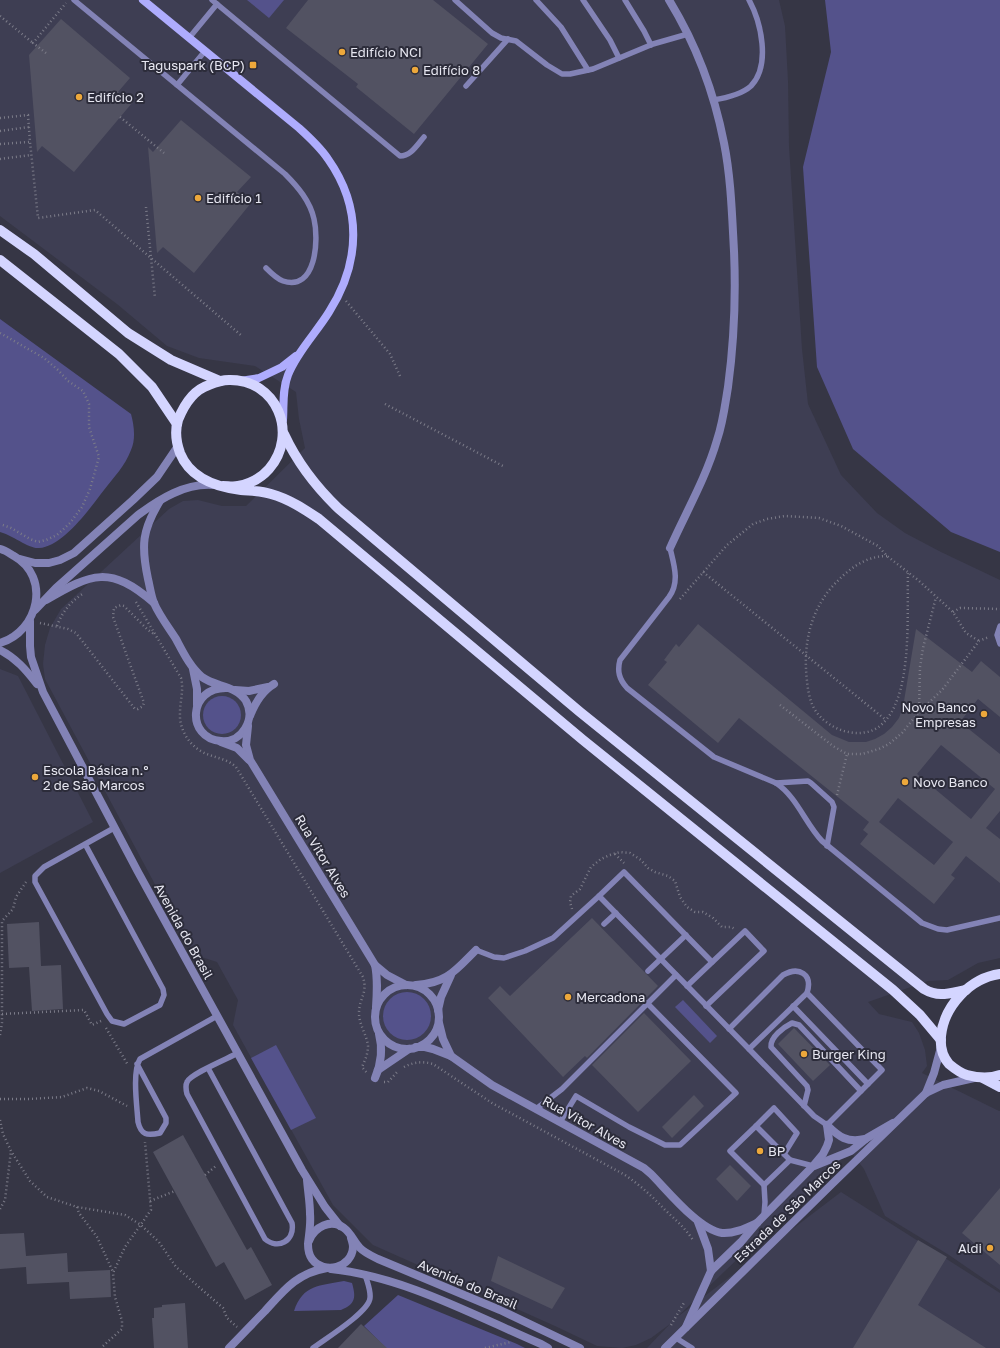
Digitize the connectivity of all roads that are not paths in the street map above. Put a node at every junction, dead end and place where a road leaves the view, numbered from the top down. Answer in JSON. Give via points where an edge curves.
{"nodes":[{"id":1,"x":74,"y":0,"type":"edge"},
{"id":2,"x":143,"y":0,"type":"edge"},
{"id":3,"x":455,"y":0,"type":"edge"},
{"id":4,"x":536,"y":0,"type":"edge"},
{"id":5,"x":582,"y":0,"type":"edge"},
{"id":6,"x":625,"y":0,"type":"edge"},
{"id":7,"x":669,"y":0,"type":"edge"},
{"id":8,"x":749,"y":0,"type":"edge"},
{"id":9,"x":214,"y":2,"type":"edge"},
{"id":10,"x":688,"y":34,"type":"junction"},
{"id":11,"x":189,"y":38,"type":"junction"},
{"id":12,"x":508,"y":39,"type":"junction"},
{"id":13,"x":651,"y":45,"type":"junction"},
{"id":14,"x":205,"y":51,"type":"junction"},
{"id":15,"x":619,"y":58,"type":"junction"},
{"id":16,"x":588,"y":70,"type":"junction"},
{"id":17,"x":177,"y":85,"type":"junction"},
{"id":18,"x":466,"y":86,"type":"dead end"},
{"id":19,"x":713,"y":100,"type":"junction"},
{"id":20,"x":424,"y":137,"type":"dead end"},
{"id":21,"x":0,"y":230,"type":"edge"},
{"id":22,"x":0,"y":260,"type":"edge"},
{"id":23,"x":266,"y":268,"type":"dead end"},
{"id":24,"x":299,"y":354,"type":"junction"},
{"id":25,"x":220,"y":381,"type":"junction"},
{"id":26,"x":240,"y":381,"type":"junction"},
{"id":27,"x":283,"y":423,"type":"junction"},
{"id":28,"x":177,"y":424,"type":"junction"},
{"id":29,"x":284,"y":434,"type":"junction"},
{"id":30,"x":178,"y":446,"type":"junction"},
{"id":31,"x":218,"y":486,"type":"junction"},
{"id":32,"x":160,"y":501,"type":"junction"},
{"id":33,"x":670,"y":548,"type":"joint"},
{"id":34,"x":1,"y":549,"type":"edge"},
{"id":35,"x":20,"y":559,"type":"junction"},
{"id":36,"x":43,"y":602,"type":"junction"},
{"id":37,"x":154,"y":603,"type":"junction"},
{"id":38,"x":35,"y":610,"type":"junction"},
{"id":39,"x":30,"y":621,"type":"junction"},
{"id":40,"x":1000,"y":626,"type":"edge"},
{"id":41,"x":0,"y":643,"type":"edge"},
{"id":42,"x":1000,"y":644,"type":"edge"},
{"id":43,"x":0,"y":650,"type":"edge"},
{"id":44,"x":193,"y":668,"type":"junction"},
{"id":45,"x":231,"y":689,"type":"junction"},
{"id":46,"x":43,"y":692,"type":"junction"},
{"id":47,"x":196,"y":709,"type":"junction"},
{"id":48,"x":249,"y":721,"type":"junction"},
{"id":49,"x":216,"y":741,"type":"junction"},
{"id":50,"x":250,"y":760,"type":"junction"},
{"id":51,"x":776,"y":783,"type":"junction"},
{"id":52,"x":114,"y":828,"type":"junction"},
{"id":53,"x":85,"y":844,"type":"junction"},
{"id":54,"x":827,"y":846,"type":"junction"},
{"id":55,"x":599,"y":896,"type":"junction"},
{"id":56,"x":616,"y":913,"type":"junction"},
{"id":57,"x":1000,"y":918,"type":"edge"},
{"id":58,"x":604,"y":924,"type":"dead end"},
{"id":59,"x":686,"y":935,"type":"junction"},
{"id":60,"x":476,"y":950,"type":"joint"},
{"id":61,"x":661,"y":960,"type":"junction"},
{"id":62,"x":712,"y":962,"type":"junction"},
{"id":63,"x":375,"y":965,"type":"junction"},
{"id":64,"x":648,"y":971,"type":"dead end"},
{"id":65,"x":1000,"y":974,"type":"edge"},
{"id":66,"x":451,"y":975,"type":"junction"},
{"id":67,"x":676,"y":975,"type":"junction"},
{"id":68,"x":409,"y":985,"type":"junction"},
{"id":69,"x":687,"y":986,"type":"junction"},
{"id":70,"x":966,"y":990,"type":"junction"},
{"id":71,"x":808,"y":993,"type":"junction"},
{"id":72,"x":647,"y":1003,"type":"junction"},
{"id":73,"x":706,"y":1006,"type":"junction"},
{"id":74,"x":793,"y":1006,"type":"junction"},
{"id":75,"x":376,"y":1007,"type":"junction"},
{"id":76,"x":439,"y":1014,"type":"junction"},
{"id":77,"x":217,"y":1016,"type":"junction"},
{"id":78,"x":729,"y":1029,"type":"junction"},
{"id":79,"x":378,"y":1030,"type":"junction"},
{"id":80,"x":941,"y":1044,"type":"junction"},
{"id":81,"x":413,"y":1048,"type":"junction"},
{"id":82,"x":749,"y":1049,"type":"junction"},
{"id":83,"x":238,"y":1053,"type":"junction"},
{"id":84,"x":451,"y":1056,"type":"junction"},
{"id":85,"x":137,"y":1064,"type":"junction"},
{"id":86,"x":208,"y":1068,"type":"junction"},
{"id":87,"x":1000,"y":1075,"type":"edge"},
{"id":88,"x":979,"y":1078,"type":"junction"},
{"id":89,"x":868,"y":1084,"type":"junction"},
{"id":90,"x":1000,"y":1087,"type":"edge"},
{"id":91,"x":861,"y":1091,"type":"junction"},
{"id":92,"x":926,"y":1093,"type":"junction"},
{"id":93,"x":804,"y":1106,"type":"junction"},
{"id":94,"x":536,"y":1109,"type":"junction"},
{"id":95,"x":898,"y":1120,"type":"junction"},
{"id":96,"x":560,"y":1122,"type":"junction"},
{"id":97,"x":827,"y":1125,"type":"junction"},
{"id":98,"x":756,"y":1126,"type":"junction"},
{"id":99,"x":867,"y":1138,"type":"junction"},
{"id":100,"x":784,"y":1154,"type":"junction"},
{"id":101,"x":790,"y":1160,"type":"junction"},
{"id":102,"x":813,"y":1166,"type":"junction"},
{"id":103,"x":307,"y":1179,"type":"junction"},
{"id":104,"x":764,"y":1185,"type":"junction"},
{"id":105,"x":764,"y":1215,"type":"junction"},
{"id":106,"x":698,"y":1221,"type":"junction"},
{"id":107,"x":757,"y":1223,"type":"junction"},
{"id":108,"x":340,"y":1226,"type":"junction"},
{"id":109,"x":351,"y":1236,"type":"junction"},
{"id":110,"x":309,"y":1241,"type":"junction"},
{"id":111,"x":329,"y":1268,"type":"junction"},
{"id":112,"x":711,"y":1271,"type":"junction"},
{"id":113,"x":365,"y":1274,"type":"junction"},
{"id":114,"x":686,"y":1327,"type":"junction"},
{"id":115,"x":676,"y":1338,"type":"junction"},
{"id":116,"x":228,"y":1348,"type":"edge"},
{"id":117,"x":313,"y":1348,"type":"edge"},
{"id":118,"x":548,"y":1348,"type":"edge"},
{"id":119,"x":580,"y":1348,"type":"edge"},
{"id":120,"x":665,"y":1348,"type":"edge"},
{"id":121,"x":692,"y":1348,"type":"edge"}],
"edges":[{"from":1,"to":17,"type":"lane"},
{"from":2,"to":11,"type":"main road"},
{"from":3,"to":12,"type":"lane","via":[[492,33]]},
{"from":4,"to":16,"type":"lane","via":[[561,26]]},
{"from":5,"to":15,"type":"lane","via":[[610,40]]},
{"from":6,"to":13,"type":"lane"},
{"from":7,"to":10,"type":"street"},
{"from":8,"to":19,"type":"lane","via":[[762,42],[759,73],[744,91]]},
{"from":9,"to":11,"type":"lane"},
{"from":9,"to":20,"type":"lane","via":[[400,156],[406,156]]},
{"from":10,"to":13,"type":"lane"},
{"from":10,"to":19,"type":"street"},
{"from":11,"to":14,"type":"main road"},
{"from":12,"to":16,"type":"lane","via":[[516,41],[562,74]]},
{"from":12,"to":18,"type":"lane"},
{"from":13,"to":15,"type":"lane"},
{"from":14,"to":17,"type":"lane"},
{"from":14,"to":24,"type":"main road","via":[[316,144],[335,169],[349,202],[354,241],[348,273],[329,313]]},
{"from":15,"to":16,"type":"lane"},
{"from":17,"to":23,"type":"lane","via":[[285,174],[298,187],[311,208],[316,246],[314,259],[305,277],[292,282],[283,281]]},
{"from":19,"to":33,"type":"street","via":[[724,143],[731,191],[735,288],[732,355],[717,441]]},
{"from":21,"to":25,"type":"main road","via":[[34,254],[128,333],[171,360]]},
{"from":22,"to":28,"type":"main road","via":[[119,354],[152,387]]},
{"from":24,"to":26,"type":"main road","via":[[282,367],[259,378]]},
{"from":24,"to":27,"type":"main road","via":[[285,387]]},
{"from":25,"to":26,"type":"main road"},
{"from":25,"to":28,"type":"main road","via":[[205,386],[192,396],[182,408]]},
{"from":26,"to":27,"type":"main road","via":[[255,386],[268,395]]},
{"from":27,"to":29,"type":"main road"},
{"from":28,"to":30,"type":"main road"},
{"from":29,"to":31,"type":"main road","via":[[275,463],[265,474],[252,482],[238,486]]},
{"from":29,"to":70,"type":"main road","via":[[307,473],[338,509],[592,722],[924,989],[936,995]]},
{"from":30,"to":31,"type":"main road","via":[[191,470],[201,479]]},
{"from":30,"to":35,"type":"street","via":[[157,477],[74,553],[48,563]]},
{"from":31,"to":32,"type":"street","via":[[195,485]]},
{"from":31,"to":80,"type":"main road","via":[[270,494],[288,500],[319,519],[583,740],[893,990],[920,1014]]},
{"from":32,"to":36,"type":"street","via":[[138,515]]},
{"from":32,"to":37,"type":"street","name":"Rua Vitor Alves","via":[[147,524],[145,541],[145,563]]},
{"from":33,"to":51,"type":"lane","via":[[676,581],[672,594],[620,660],[618,668],[623,683],[714,757]]},
{"from":34,"to":35,"type":"street"},
{"from":35,"to":38,"type":"street","via":[[35,582]]},
{"from":36,"to":37,"type":"street","name":"Rua Vitor Alves","via":[[73,584],[101,577],[119,579]]},
{"from":36,"to":38,"type":"street"},
{"from":37,"to":44,"type":"street","name":"Rua Vitor Alves"},
{"from":38,"to":39,"type":"street"},
{"from":39,"to":41,"type":"street","via":[[13,638]]},
{"from":39,"to":46,"type":"street","name":"Avenida do Brasil","via":[[31,657]]},
{"from":40,"to":42,"type":"lane","via":[[997,635]]},
{"from":43,"to":46,"type":"street","name":"Avenida do Brasil","via":[[25,668]]},
{"from":44,"to":45,"type":"street","name":"Rua Vitor Alves","via":[[208,681]]},
{"from":44,"to":47,"type":"street","name":"Rua Vitor Alves","via":[[197,689]]},
{"from":45,"to":47,"type":"street","via":[[214,689],[208,692]]},
{"from":45,"to":48,"type":"street","name":"Rua Vitor Alves","via":[[241,695],[246,702]]},
{"from":45,"to":48,"type":"street","via":[[249,690],[271,685],[257,700]]},
{"from":46,"to":52,"type":"street","name":"Avenida do Brasil"},
{"from":47,"to":49,"type":"street","name":"Rua Vitor Alves","via":[[200,729]]},
{"from":48,"to":49,"type":"street","via":[[235,738],[223,742]]},
{"from":48,"to":50,"type":"street","name":"Rua Vitor Alves","via":[[246,745]]},
{"from":49,"to":50,"type":"street","name":"Rua Vitor Alves","via":[[237,748]]},
{"from":50,"to":63,"type":"street","name":"Rua Vitor Alves"},
{"from":51,"to":54,"type":"lane","via":[[788,793],[812,830]]},
{"from":51,"to":54,"type":"lane","via":[[811,783],[832,802],[834,807]]},
{"from":52,"to":53,"type":"lane"},
{"from":52,"to":77,"type":"street","name":"Avenida do Brasil"},
{"from":53,"to":53,"type":"lane","via":[[161,983],[164,995],[160,1005],[124,1024],[112,1022],[35,882],[36,876],[44,867]]},
{"from":54,"to":57,"type":"lane","via":[[922,923],[938,929],[953,929]]},
{"from":55,"to":56,"type":"lane"},
{"from":55,"to":59,"type":"lane","via":[[624,872]]},
{"from":55,"to":60,"type":"lane","via":[[552,938],[525,951],[504,958]]},
{"from":56,"to":58,"type":"lane"},
{"from":56,"to":61,"type":"lane"},
{"from":59,"to":61,"type":"lane"},
{"from":59,"to":62,"type":"lane"},
{"from":60,"to":66,"type":"street"},
{"from":61,"to":64,"type":"lane"},
{"from":61,"to":67,"type":"lane"},
{"from":62,"to":69,"type":"lane"},
{"from":62,"to":73,"type":"lane","via":[[745,931],[764,951]]},
{"from":63,"to":68,"type":"street","name":"Rua Vitor Alves","via":[[387,975]]},
{"from":63,"to":75,"type":"street","name":"Rua Vitor Alves","via":[[378,988]]},
{"from":65,"to":70,"type":"main road","via":[[978,981]]},
{"from":66,"to":68,"type":"street","via":[[429,984]]},
{"from":66,"to":76,"type":"street","via":[[441,997]]},
{"from":67,"to":69,"type":"lane"},
{"from":67,"to":72,"type":"lane"},
{"from":68,"to":75,"type":"street","via":[[391,989],[379,1000]]},
{"from":68,"to":76,"type":"street","name":"Rua Vitor Alves","via":[[420,987],[432,996]]},
{"from":69,"to":73,"type":"lane"},
{"from":70,"to":80,"type":"main road","via":[[947,1014],[942,1027]]},
{"from":71,"to":74,"type":"lane"},
{"from":71,"to":78,"type":"lane","via":[[807,977],[798,971],[783,974]]},
{"from":71,"to":89,"type":"lane","via":[[882,1070]]},
{"from":72,"to":94,"type":"lane","via":[[562,1089]]},
{"from":72,"to":96,"type":"lane","via":[[736,1093],[680,1145],[665,1145],[576,1096]]},
{"from":73,"to":78,"type":"lane"},
{"from":74,"to":82,"type":"lane"},
{"from":74,"to":89,"type":"lane"},
{"from":75,"to":79,"type":"street","name":"Rua Vitor Alves","via":[[375,1022]]},
{"from":76,"to":81,"type":"street","via":[[438,1026],[430,1039]]},
{"from":76,"to":84,"type":"street","name":"Rua Vitor Alves","via":[[443,1039]]},
{"from":77,"to":83,"type":"street","name":"Avenida do Brasil"},
{"from":77,"to":85,"type":"lane"},
{"from":78,"to":82,"type":"lane"},
{"from":79,"to":81,"type":"street","name":"Rua Vitor Alves","via":[[394,1046]]},
{"from":79,"to":81,"type":"street","via":[[381,1058],[377,1074]]},
{"from":80,"to":88,"type":"main road","via":[[943,1055],[955,1069],[962,1074]]},
{"from":80,"to":92,"type":"street","name":"Estrada de São Marcos"},
{"from":81,"to":84,"type":"street","name":"Rua Vitor Alves","via":[[429,1048]]},
{"from":82,"to":93,"type":"lane"},
{"from":83,"to":86,"type":"lane"},
{"from":83,"to":103,"type":"street","name":"Avenida do Brasil"},
{"from":84,"to":94,"type":"street","name":"Rua Vitor Alves","via":[[492,1085]]},
{"from":85,"to":85,"type":"lane","via":[[166,1118],[160,1133],[145,1133],[139,1129]]},
{"from":86,"to":86,"type":"lane","via":[[292,1223],[293,1229],[287,1241],[270,1243],[264,1239],[187,1094],[186,1082]]},
{"from":87,"to":88,"type":"main road"},
{"from":88,"to":90,"type":"main road"},
{"from":88,"to":92,"type":"street","name":"Estrada de São Marcos","via":[[943,1085]]},
{"from":89,"to":91,"type":"lane"},
{"from":91,"to":93,"type":"lane","via":[[799,1025],[792,1023],[771,1041],[771,1047],[807,1086]]},
{"from":91,"to":97,"type":"lane"},
{"from":92,"to":95,"type":"street","name":"Estrada de São Marcos"},
{"from":93,"to":97,"type":"lane"},
{"from":94,"to":96,"type":"street","name":"Rua Vitor Alves"},
{"from":95,"to":99,"type":"street","name":"Rua Vitor Alves"},
{"from":95,"to":114,"type":"street","name":"Estrada de São Marcos"},
{"from":96,"to":106,"type":"street","name":"Rua Vitor Alves","via":[[644,1168]]},
{"from":97,"to":99,"type":"street","name":"Rua Vitor Alves","via":[[836,1134],[850,1140]]},
{"from":97,"to":102,"type":"street","name":"Rua Vitor Alves","via":[[827,1146]]},
{"from":98,"to":100,"type":"lane"},
{"from":98,"to":100,"type":"lane","via":[[774,1108],[797,1133]]},
{"from":98,"to":104,"type":"lane","via":[[730,1151]]},
{"from":99,"to":102,"type":"street","name":"Rua Vitor Alves","via":[[851,1150]]},
{"from":100,"to":101,"type":"lane"},
{"from":101,"to":102,"type":"lane"},
{"from":101,"to":104,"type":"lane"},
{"from":102,"to":105,"type":"street","name":"Rua Vitor Alves"},
{"from":103,"to":108,"type":"street","name":"Avenida do Brasil"},
{"from":103,"to":110,"type":"street"},
{"from":104,"to":105,"type":"lane"},
{"from":105,"to":107,"type":"street","name":"Rua Vitor Alves"},
{"from":106,"to":107,"type":"street","name":"Rua Vitor Alves","via":[[721,1233],[732,1233]]},
{"from":106,"to":112,"type":"street","name":"Rua Vitor Alves","via":[[708,1249]]},
{"from":107,"to":112,"type":"street","name":"Rua Vitor Alves"},
{"from":108,"to":109,"type":"street"},
{"from":108,"to":110,"type":"street","via":[[324,1225],[311,1235]]},
{"from":109,"to":111,"type":"street","via":[[353,1247],[347,1262],[340,1267]]},
{"from":109,"to":119,"type":"street","name":"Avenida do Brasil","via":[[358,1247],[378,1259],[500,1310]]},
{"from":110,"to":111,"type":"street","via":[[312,1259]]},
{"from":111,"to":113,"type":"street","name":"Avenida do Brasil"},
{"from":111,"to":116,"type":"street","name":"Avenida do Brasil","via":[[307,1273],[288,1286]]},
{"from":112,"to":114,"type":"street","name":"Rua Vitor Alves"},
{"from":113,"to":117,"type":"lane","via":[[370,1292],[368,1306]]},
{"from":113,"to":118,"type":"street","name":"Avenida do Brasil","via":[[421,1291]]},
{"from":114,"to":115,"type":"street","name":"Estrada de São Marcos"},
{"from":115,"to":120,"type":"street","name":"Estrada de São Marcos"},
{"from":115,"to":121,"type":"lane"}]}
